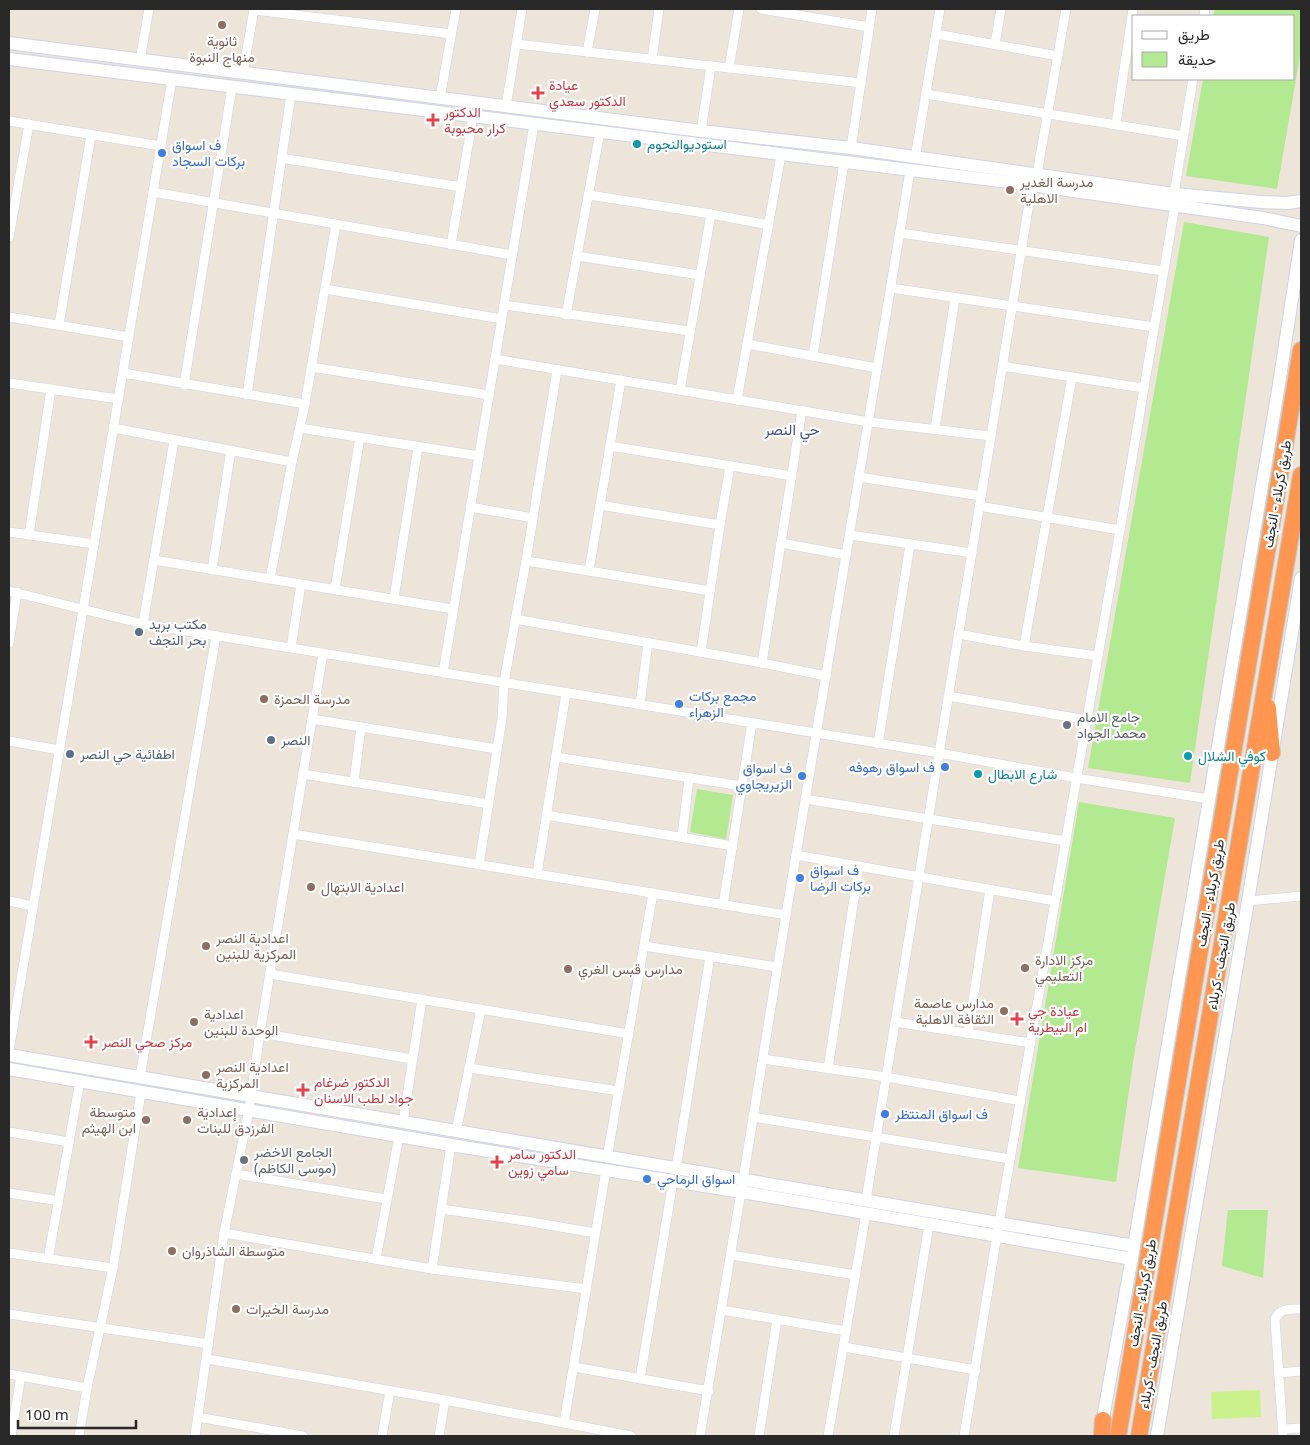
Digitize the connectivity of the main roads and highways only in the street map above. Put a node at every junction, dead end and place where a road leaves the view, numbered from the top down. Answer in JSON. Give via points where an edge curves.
{"nodes":[{"id":1,"x":1301,"y":350,"type":"edge"},
{"id":2,"x":1301,"y":475,"type":"edge"},
{"id":3,"x":1266,"y":686,"type":"junction"},
{"id":4,"x":1272,"y":753,"type":"road end"},
{"id":5,"x":1118,"y":1436,"type":"edge"},
{"id":6,"x":1139,"y":1436,"type":"edge"}],
"edges":[{"from":1,"to":5,"type":"highway","name":"طريق کربلاء - النجف"},
{"from":2,"to":3,"type":"highway","name":"طريق النجف - کربلاء"},
{"from":3,"to":4,"type":"highway"},
{"from":3,"to":6,"type":"highway","name":"طريق النجف - کربلاء"}]}
